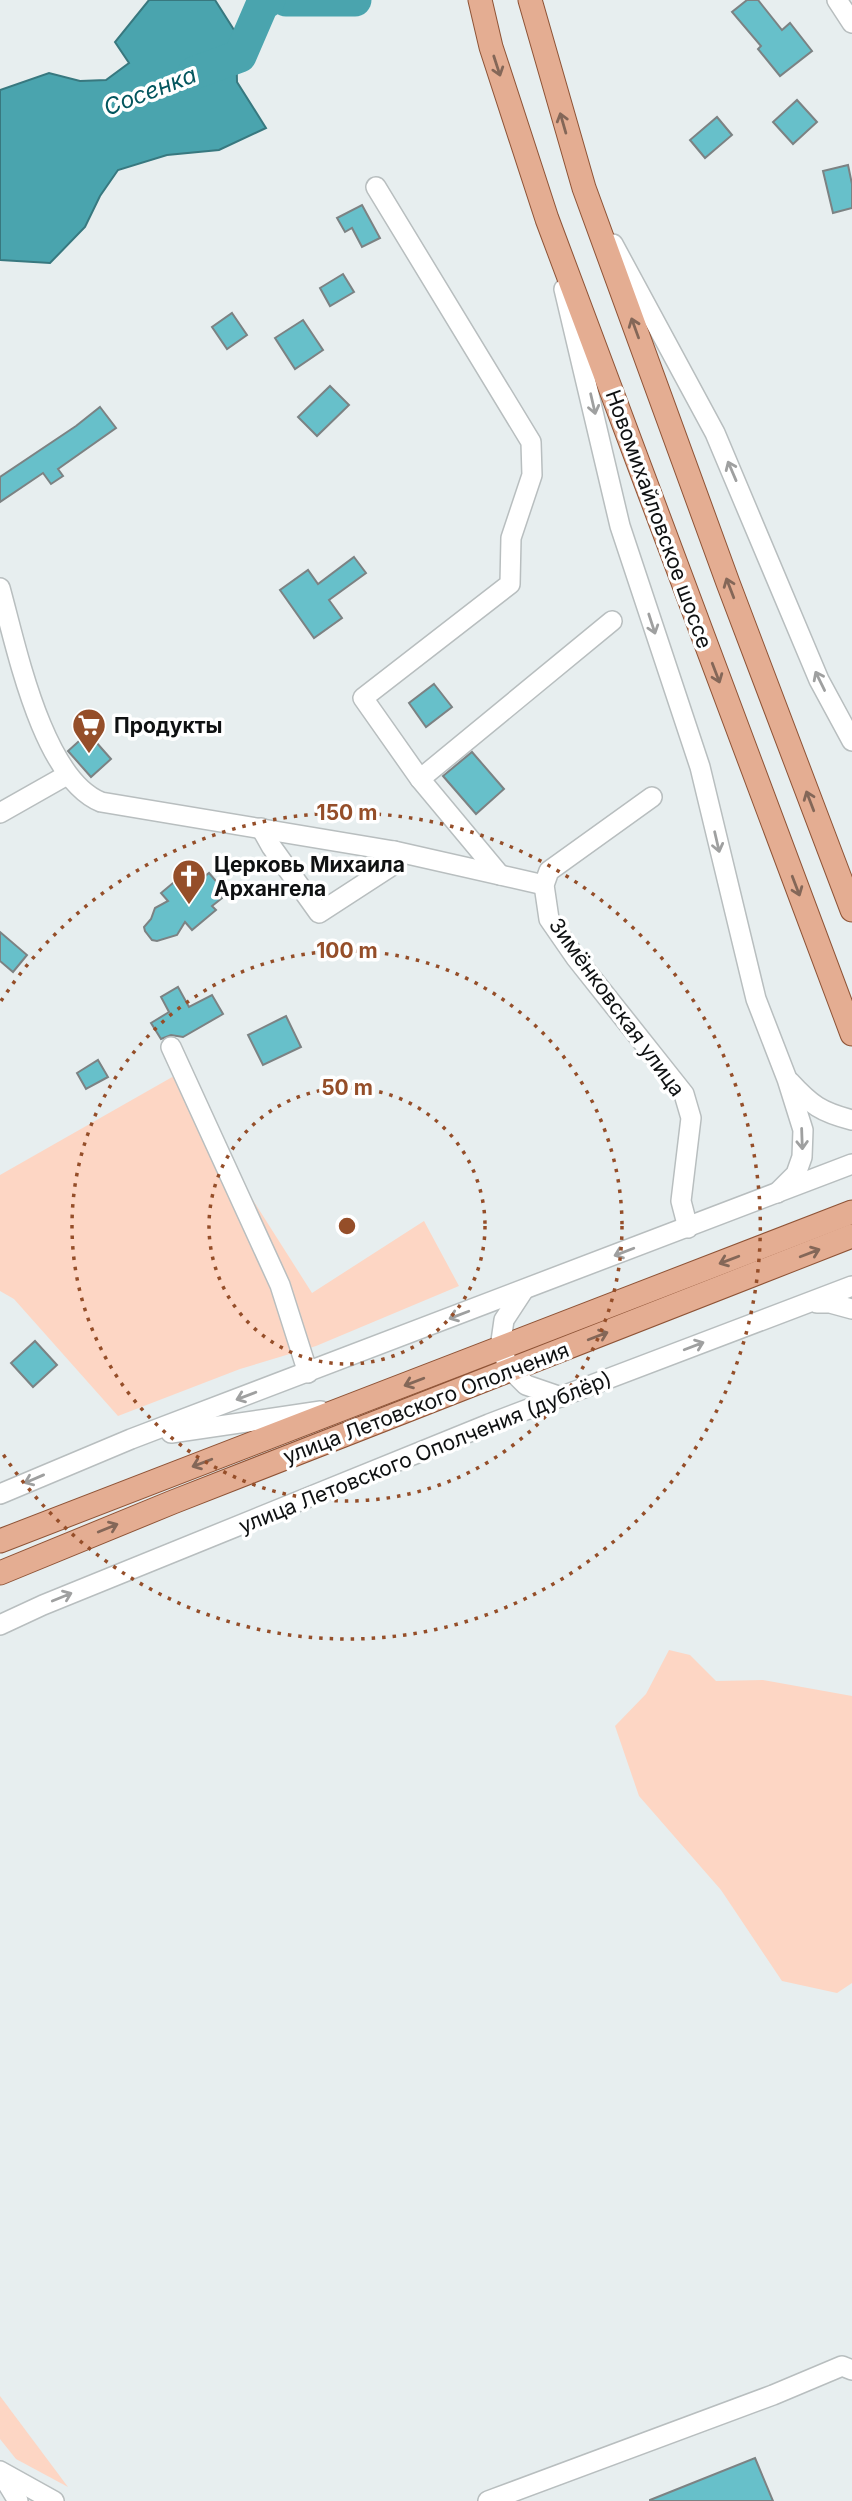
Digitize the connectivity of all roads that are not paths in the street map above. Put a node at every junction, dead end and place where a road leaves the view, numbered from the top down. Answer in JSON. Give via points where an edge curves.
{"nodes":[{"id":1,"x":480,"y":0,"type":"edge"},
{"id":2,"x":530,"y":0,"type":"edge"},
{"id":3,"x":836,"y":0,"type":"edge"},
{"id":4,"x":852,"y":23,"type":"edge"},
{"id":5,"x":376,"y":187,"type":"dead end"},
{"id":6,"x":584,"y":188,"type":"junction"},
{"id":7,"x":547,"y":219,"type":"junction"},
{"id":8,"x":0,"y":588,"type":"edge"},
{"id":9,"x":612,"y":621,"type":"dead end"},
{"id":10,"x":852,"y":741,"type":"edge"},
{"id":11,"x":67,"y":775,"type":"junction"},
{"id":12,"x":420,"y":779,"type":"junction"},
{"id":13,"x":653,"y":797,"type":"dead end"},
{"id":14,"x":0,"y":813,"type":"edge"},
{"id":15,"x":261,"y":828,"type":"junction"},
{"id":16,"x":394,"y":851,"type":"junction"},
{"id":17,"x":500,"y":875,"type":"junction"},
{"id":18,"x":544,"y":885,"type":"junction"},
{"id":19,"x":852,"y":910,"type":"edge"},
{"id":20,"x":852,"y":1034,"type":"edge"},
{"id":21,"x":171,"y":1047,"type":"dead end"},
{"id":22,"x":787,"y":1079,"type":"junction"},
{"id":23,"x":852,"y":1120,"type":"edge"},
{"id":24,"x":852,"y":1164,"type":"edge"},
{"id":25,"x":777,"y":1193,"type":"junction"},
{"id":26,"x":852,"y":1212,"type":"edge"},
{"id":27,"x":688,"y":1228,"type":"junction"},
{"id":28,"x":852,"y":1237,"type":"edge"},
{"id":29,"x":852,"y":1286,"type":"edge"},
{"id":30,"x":523,"y":1291,"type":"junction"},
{"id":31,"x":805,"y":1304,"type":"junction"},
{"id":32,"x":852,"y":1309,"type":"edge"},
{"id":33,"x":500,"y":1348,"type":"junction"},
{"id":34,"x":511,"y":1370,"type":"junction"},
{"id":35,"x":308,"y":1373,"type":"junction"},
{"id":36,"x":561,"y":1397,"type":"junction"},
{"id":37,"x":350,"y":1407,"type":"junction"},
{"id":38,"x":131,"y":1439,"type":"junction"},
{"id":39,"x":0,"y":1494,"type":"edge"},
{"id":40,"x":0,"y":1541,"type":"edge"},
{"id":41,"x":0,"y":1573,"type":"edge"},
{"id":42,"x":0,"y":1625,"type":"edge"},
{"id":43,"x":852,"y":2371,"type":"edge"},
{"id":44,"x":0,"y":2471,"type":"edge"},
{"id":45,"x":18,"y":2501,"type":"edge"},
{"id":46,"x":54,"y":2501,"type":"edge"},
{"id":47,"x":488,"y":2501,"type":"edge"}],
"edges":[{"from":1,"to":7,"type":"main road","name":"Новомихайловское шоссе","one_way":true},
{"from":6,"to":2,"type":"main road","name":"Новомихайловское шоссе","one_way":true},
{"from":3,"to":4,"type":"street"},
{"from":5,"to":12,"type":"street","via":[[531,442],[532,475],[511,538],[510,584],[363,698]]},
{"from":10,"to":6,"type":"street","one_way":true,"via":[[819,680],[715,433]]},
{"from":19,"to":6,"type":"main road","name":"Новомихайловское шоссе","one_way":true},
{"from":7,"to":20,"type":"main road","name":"Новомихайловское шоссе","one_way":true},
{"from":7,"to":22,"type":"street","one_way":true,"via":[[620,526],[700,767],[756,999]]},
{"from":8,"to":11,"type":"street","via":[[34,708]]},
{"from":9,"to":12,"type":"street"},
{"from":11,"to":14,"type":"street"},
{"from":11,"to":15,"type":"street","via":[[89,797],[101,802]]},
{"from":12,"to":17,"type":"street"},
{"from":13,"to":18,"type":"street","via":[[548,871]]},
{"from":15,"to":16,"type":"street"},
{"from":15,"to":16,"type":"street","via":[[318,913],[396,863]]},
{"from":16,"to":17,"type":"street"},
{"from":17,"to":18,"type":"street"},
{"from":18,"to":27,"type":"street","name":"Зимёнковская улица","via":[[549,919],[684,1094],[691,1118],[681,1201]]},
{"from":21,"to":35,"type":"street","via":[[280,1286]]},
{"from":22,"to":23,"type":"street","via":[[810,1104]]},
{"from":22,"to":25,"type":"street","one_way":true,"via":[[804,1143],[796,1174]]},
{"from":24,"to":25,"type":"street"},
{"from":25,"to":27,"type":"street"},
{"from":26,"to":33,"type":"main road","name":"улица Летовского Ополчения","one_way":true},
{"from":27,"to":30,"type":"street","one_way":true},
{"from":34,"to":28,"type":"main road","name":"улица Летовского Ополчения","one_way":true},
{"from":29,"to":31,"type":"street","name":"улица Летовского Ополчения (дублёр)"},
{"from":30,"to":33,"type":"street","via":[[504,1320]]},
{"from":30,"to":35,"type":"street","one_way":true},
{"from":31,"to":32,"type":"street","via":[[830,1303]]},
{"from":36,"to":31,"type":"street","name":"улица Летовского Ополчения (дублёр)","one_way":true},
{"from":33,"to":34,"type":"street"},
{"from":33,"to":37,"type":"main road","name":"улица Летовского Ополчения","one_way":true},
{"from":34,"to":36,"type":"street","via":[[526,1385]]},
{"from":41,"to":34,"type":"main road","name":"улица Летовского Ополчения","one_way":true},
{"from":35,"to":38,"type":"street","one_way":true},
{"from":42,"to":36,"type":"street","name":"улица Летовского Ополчения (дублёр)","one_way":true},
{"from":37,"to":38,"type":"street"},
{"from":37,"to":40,"type":"main road","name":"улица Летовского Ополчения","one_way":true},
{"from":38,"to":39,"type":"street","one_way":true},
{"from":43,"to":47,"type":"street","via":[[842,2366]]},
{"from":44,"to":45,"type":"street"},
{"from":44,"to":46,"type":"street"}]}
